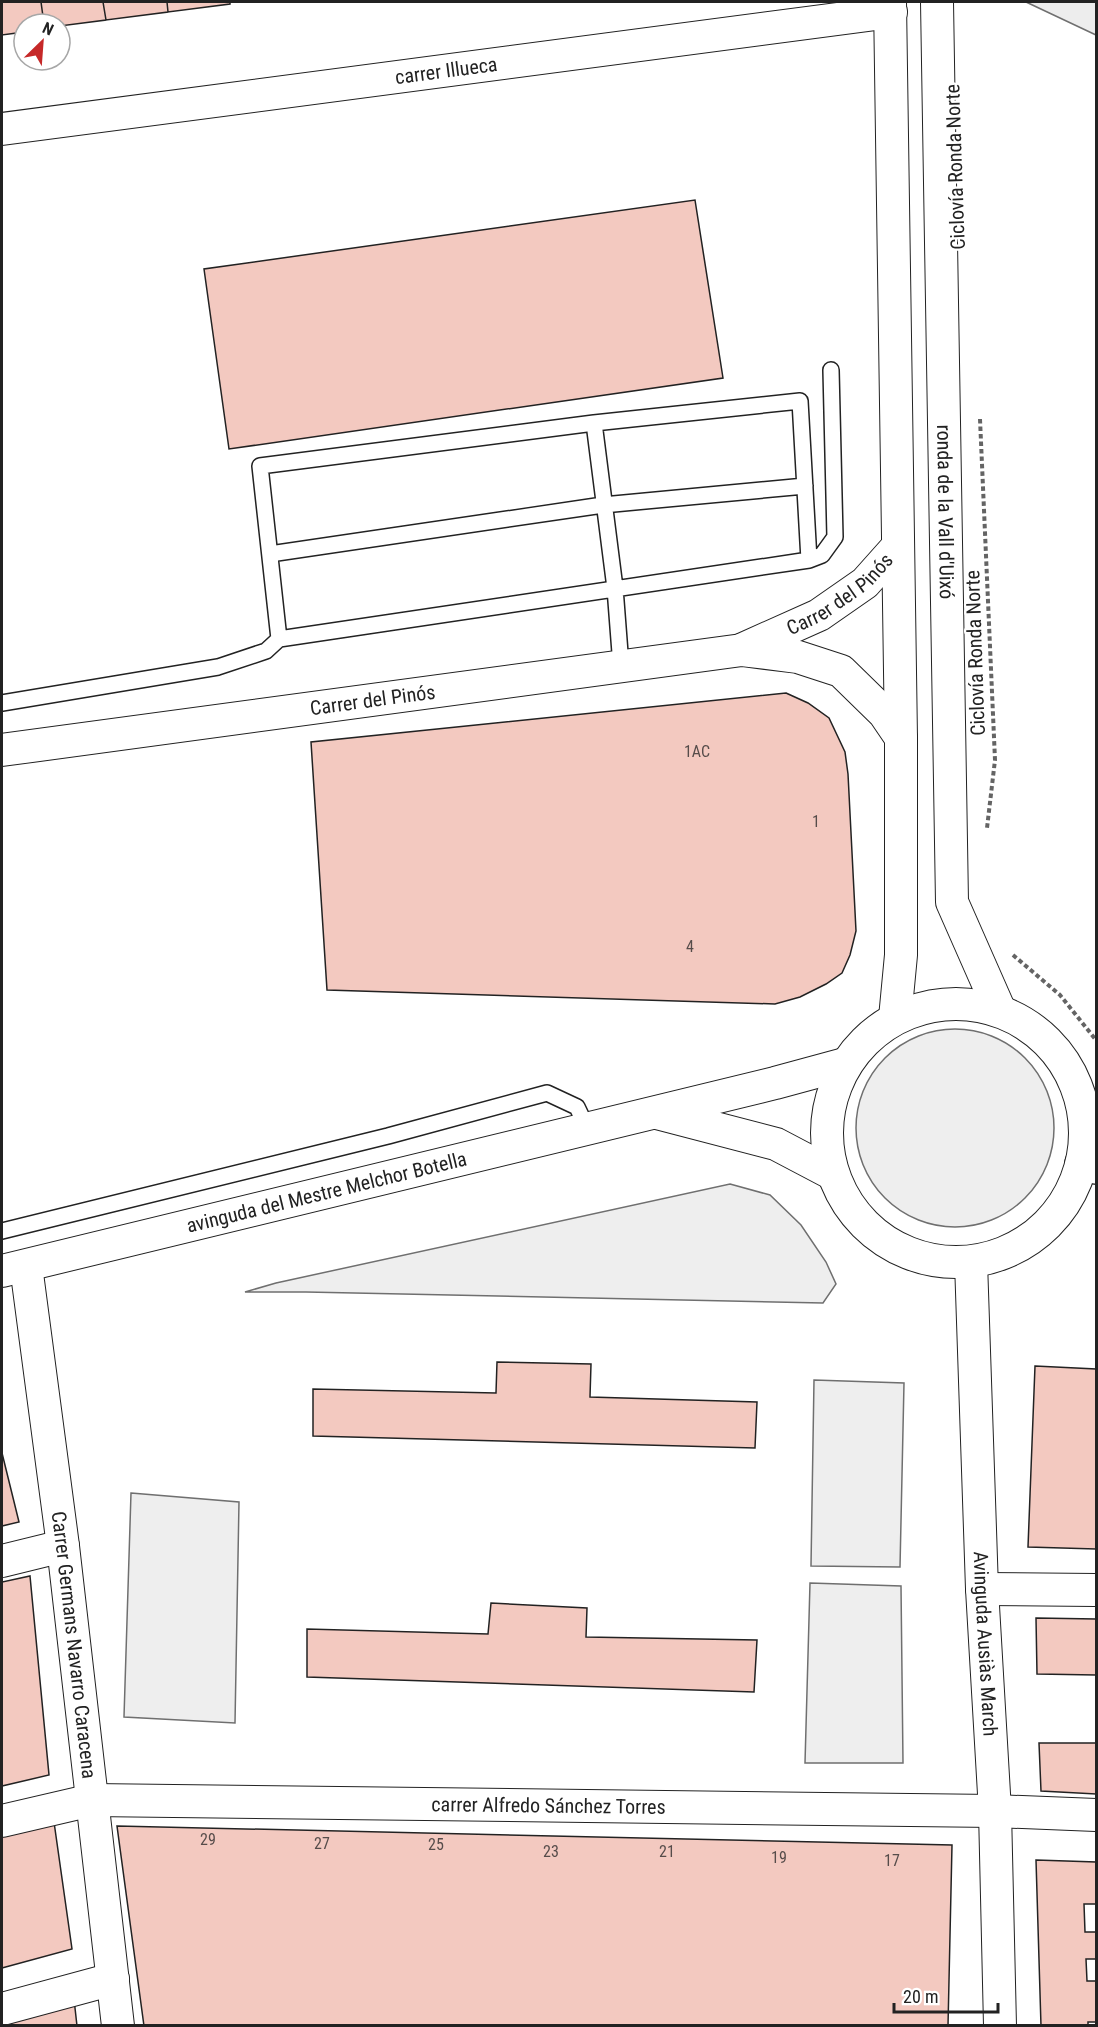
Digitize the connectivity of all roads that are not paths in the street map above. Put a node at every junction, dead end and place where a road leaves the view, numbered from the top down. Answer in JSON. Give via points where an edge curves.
{"nodes":[{"id":1,"x":937,"y":2,"type":"edge"},
{"id":2,"x":890,"y":7,"type":"edge"},
{"id":3,"x":2,"y":129,"type":"edge"},
{"id":4,"x":831,"y":370,"type":"dead end"},
{"id":5,"x":594,"y":423,"type":"junction"},
{"id":6,"x":805,"y":486,"type":"junction"},
{"id":7,"x":603,"y":505,"type":"junction"},
{"id":8,"x":898,"y":546,"type":"junction"},
{"id":9,"x":270,"y":554,"type":"junction"},
{"id":10,"x":809,"y":560,"type":"junction"},
{"id":11,"x":615,"y":588,"type":"junction"},
{"id":12,"x":279,"y":639,"type":"junction"},
{"id":13,"x":742,"y":650,"type":"junction"},
{"id":14,"x":621,"y":666,"type":"junction"},
{"id":15,"x":2,"y":703,"type":"edge"},
{"id":16,"x":901,"y":738,"type":"junction"},
{"id":17,"x":2,"y":750,"type":"edge"},
{"id":18,"x":1000,"y":1011,"type":"junction"},
{"id":19,"x":895,"y":1018,"type":"junction"},
{"id":20,"x":845,"y":1064,"type":"junction"},
{"id":21,"x":653,"y":1112,"type":"junction"},
{"id":22,"x":586,"y":1128,"type":"junction"},
{"id":23,"x":1089,"y":1165,"type":"edge"},
{"id":24,"x":833,"y":1174,"type":"junction"},
{"id":25,"x":2,"y":1231,"type":"edge"},
{"id":26,"x":971,"y":1262,"type":"junction"},
{"id":27,"x":14,"y":1268,"type":"edge"},
{"id":28,"x":63,"y":1546,"type":"junction"},
{"id":29,"x":2,"y":1561,"type":"edge"},
{"id":30,"x":982,"y":1589,"type":"junction"},
{"id":31,"x":1096,"y":1590,"type":"edge"},
{"id":32,"x":92,"y":1800,"type":"junction"},
{"id":33,"x":995,"y":1811,"type":"junction"},
{"id":34,"x":1096,"y":1815,"type":"edge"},
{"id":35,"x":2,"y":1821,"type":"edge"},
{"id":36,"x":113,"y":1979,"type":"junction"},
{"id":37,"x":2,"y":2008,"type":"edge"},
{"id":38,"x":118,"y":2025,"type":"edge"},
{"id":39,"x":1000,"y":2025,"type":"edge"}],
"edges":[{"from":1,"to":18,"type":"street","name":"ronda de la Vall d'Uixó","via":[[952,903]]},
{"from":2,"to":3,"type":"street","name":"carrer Illueca"},
{"from":2,"to":8,"type":"street"},
{"from":4,"to":10,"type":"lane","via":[[835,537],[822,555]]},
{"from":5,"to":6,"type":"lane","via":[[800,401]]},
{"from":5,"to":7,"type":"lane"},
{"from":5,"to":9,"type":"lane","via":[[260,466]]},
{"from":6,"to":7,"type":"lane"},
{"from":6,"to":10,"type":"lane"},
{"from":7,"to":9,"type":"lane"},
{"from":7,"to":11,"type":"lane"},
{"from":8,"to":13,"type":"street","name":"Carrer del Pinós","via":[[865,583],[819,615]]},
{"from":8,"to":16,"type":"street"},
{"from":9,"to":12,"type":"lane"},
{"from":10,"to":11,"type":"lane"},
{"from":11,"to":12,"type":"lane"},
{"from":11,"to":14,"type":"lane"},
{"from":12,"to":15,"type":"lane","via":[[266,651],[218,667]]},
{"from":13,"to":14,"type":"street","name":"Carrer del Pinós"},
{"from":13,"to":16,"type":"street","name":"Carrer del Pinós","via":[[798,657],[841,672],[885,713]]},
{"from":14,"to":17,"type":"street","name":"Carrer del Pinós"},
{"from":16,"to":19,"type":"street","via":[[901,955]]},
{"from":18,"to":19,"type":"street","via":[[965,1004],[929,1006]]},
{"from":18,"to":23,"type":"street","via":[[1028,1026],[1052,1046],[1070,1072],[1082,1101]]},
{"from":19,"to":20,"type":"street","via":[[867,1038]]},
{"from":20,"to":21,"type":"street","name":"avinguda del Mestre Melchor Botella"},
{"from":20,"to":24,"type":"street","via":[[830,1099],[826,1137]]},
{"from":21,"to":22,"type":"street","name":"avinguda del Mestre Melchor Botella"},
{"from":21,"to":24,"type":"street","name":"avinguda del Mestre Melchor Botella","via":[[776,1144]]},
{"from":22,"to":25,"type":"lane","via":[[577,1107],[547,1093]]},
{"from":22,"to":27,"type":"street","name":"avinguda del Mestre Melchor Botella"},
{"from":23,"to":26,"type":"street","via":[[1054,1219],[1030,1240],[1002,1255]]},
{"from":24,"to":26,"type":"street","via":[[857,1218],[876,1236],[921,1258]]},
{"from":26,"to":30,"type":"street","name":"Avinguda Ausiàs March"},
{"from":27,"to":28,"type":"street","name":"Carrer Germans Navarro Caracena"},
{"from":28,"to":29,"type":"street"},
{"from":28,"to":32,"type":"street","name":"Carrer Germans Navarro Caracena"},
{"from":30,"to":31,"type":"street"},
{"from":30,"to":33,"type":"street","name":"Avinguda Ausiàs March"},
{"from":32,"to":33,"type":"street","name":"carrer Alfredo Sánchez Torres"},
{"from":32,"to":35,"type":"street","name":"carrer Alfredo Sánchez Torres"},
{"from":32,"to":36,"type":"street","name":"Carrer Germans Navarro Caracena"},
{"from":33,"to":34,"type":"street","name":"carrer Alfredo Sánchez Torres"},
{"from":33,"to":39,"type":"street","name":"Avinguda Ausiàs March"},
{"from":36,"to":37,"type":"street"},
{"from":36,"to":38,"type":"street","name":"Carrer Germans Navarro Caracena"}]}
